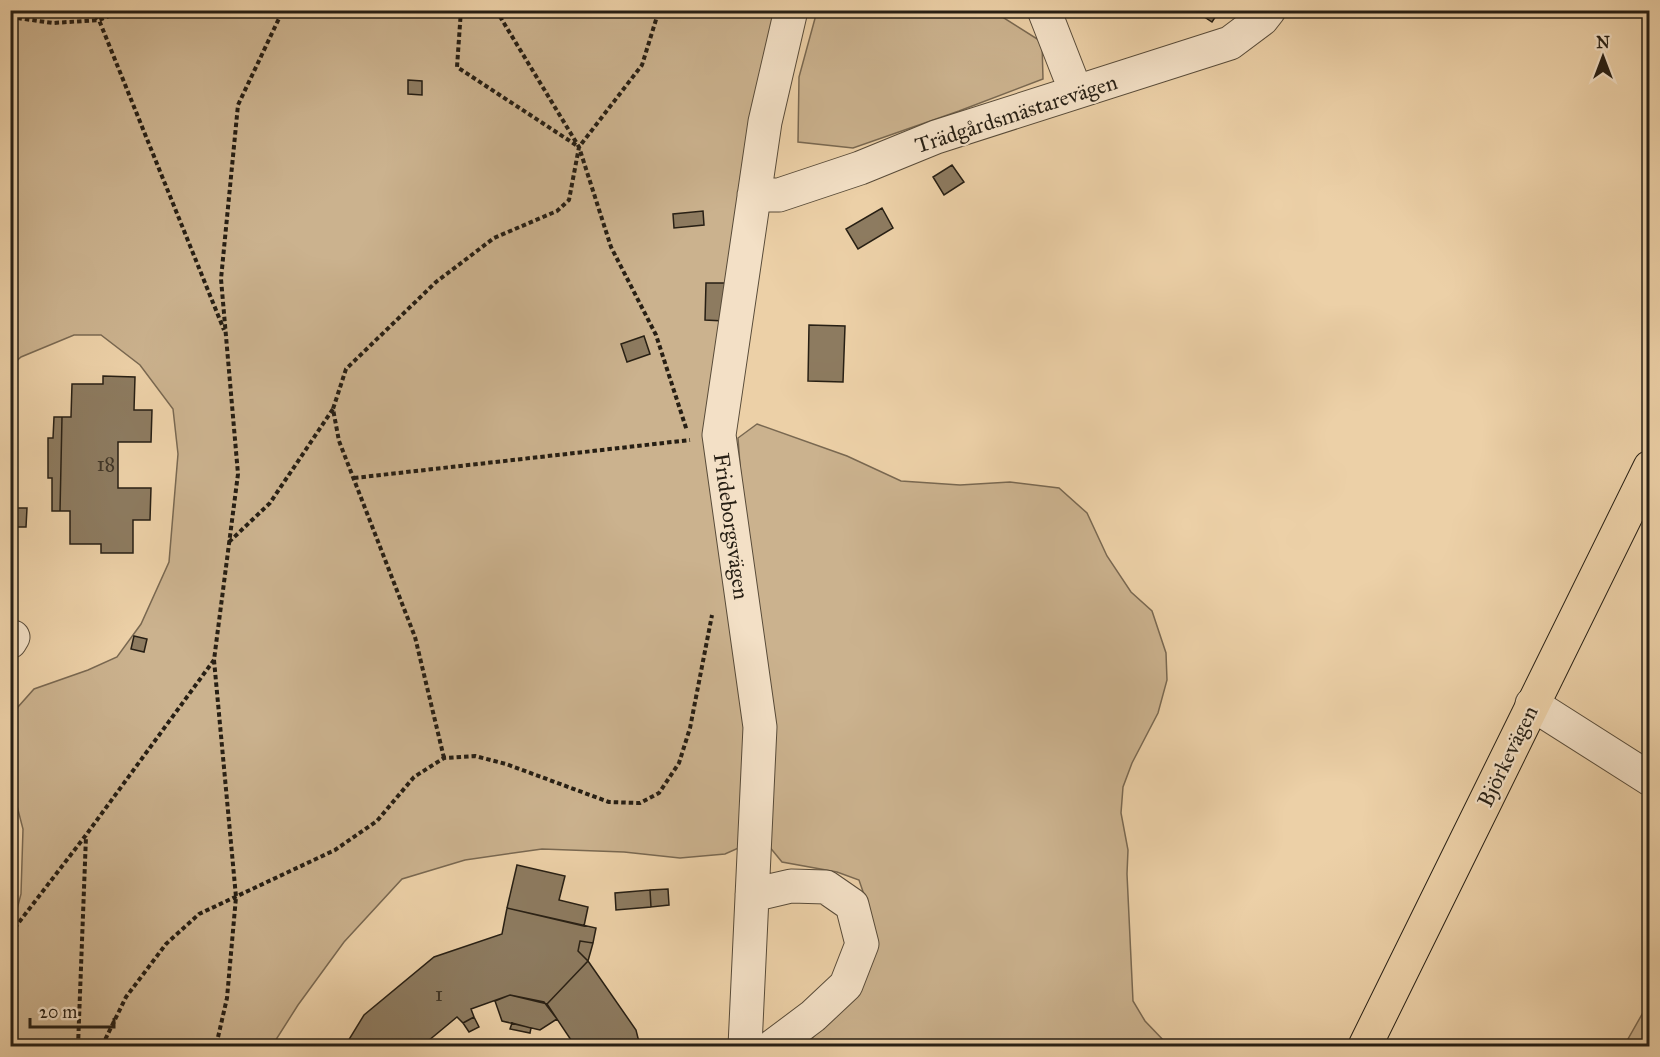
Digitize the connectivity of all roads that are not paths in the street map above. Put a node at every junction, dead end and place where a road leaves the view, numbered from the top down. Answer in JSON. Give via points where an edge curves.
{"nodes":[{"id":1,"x":791,"y":10,"type":"edge"},
{"id":2,"x":1044,"y":10,"type":"edge"},
{"id":3,"x":1269,"y":10,"type":"edge"},
{"id":4,"x":1076,"y":92,"type":"junction"},
{"id":5,"x":754,"y":195,"type":"junction"},
{"id":6,"x":1650,"y":467,"type":"edge"},
{"id":7,"x":1532,"y":704,"type":"junction"},
{"id":8,"x":1650,"y":779,"type":"edge"},
{"id":9,"x":752,"y":895,"type":"junction"},
{"id":10,"x":745,"y":1047,"type":"edge"},
{"id":11,"x":772,"y":1047,"type":"edge"},
{"id":12,"x":1365,"y":1047,"type":"edge"}],
"edges":[{"from":1,"to":5,"type":"street","name":"Frideborgsvägen","via":[[765,122]]},
{"from":2,"to":4,"type":"street"},
{"from":3,"to":4,"type":"street","name":"Trädgårdsmästarevägen","via":[[1230,44]]},
{"from":4,"to":5,"type":"street","name":"Trädgårdsmästarevägen","via":[[936,137],[779,195]]},
{"from":5,"to":9,"type":"street","name":"Frideborgsvägen","via":[[700,442],[760,727]]},
{"from":6,"to":7,"type":"main road","name":"Björkevägen"},
{"from":7,"to":8,"type":"street"},
{"from":7,"to":12,"type":"main road","name":"Björkevägen"},
{"from":9,"to":10,"type":"street","name":"Frideborgsvägen"},
{"from":9,"to":11,"type":"street","via":[[791,886],[826,887],[852,905],[862,944],[846,985]]}]}
